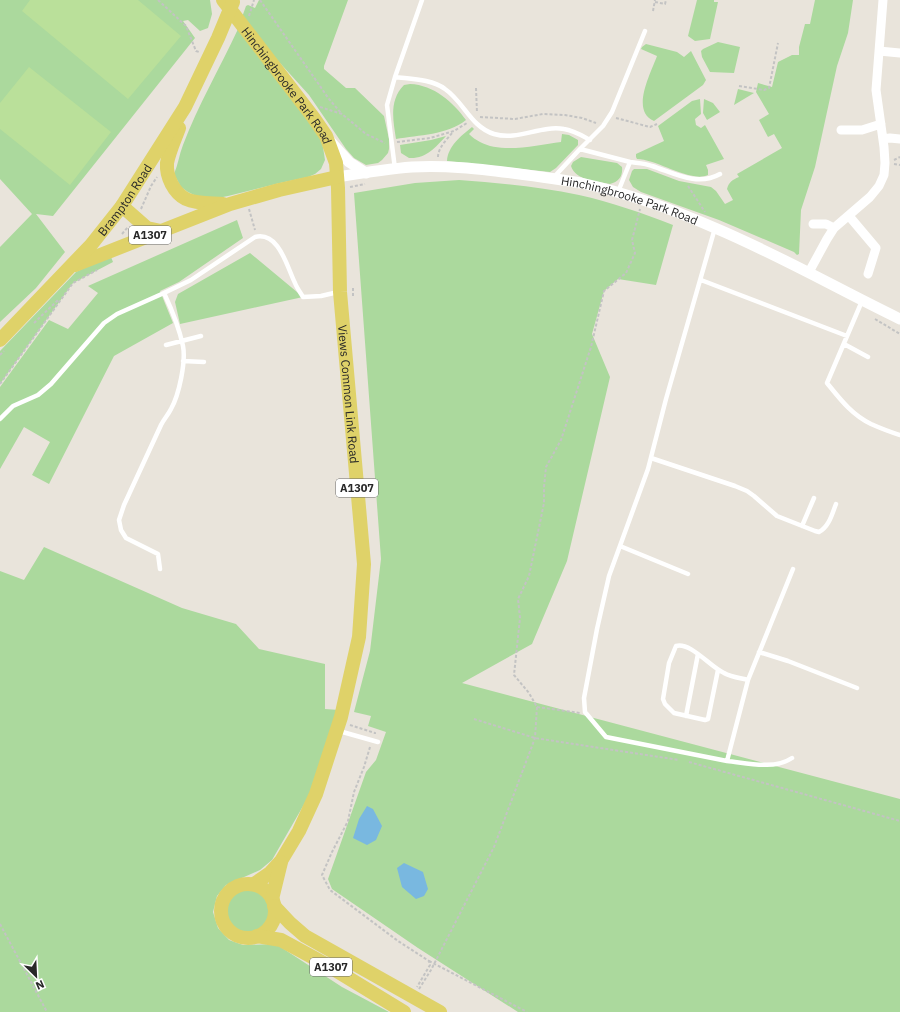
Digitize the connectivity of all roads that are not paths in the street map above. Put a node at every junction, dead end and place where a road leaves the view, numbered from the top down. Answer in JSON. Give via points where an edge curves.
{"nodes":[{"id":1,"x":223,"y":0,"type":"edge"},
{"id":2,"x":234,"y":0,"type":"edge"},
{"id":3,"x":422,"y":0,"type":"edge"},
{"id":4,"x":883,"y":0,"type":"edge"},
{"id":5,"x":645,"y":31,"type":"dead end"},
{"id":6,"x":879,"y":50,"type":"junction"},
{"id":7,"x":900,"y":53,"type":"edge"},
{"id":8,"x":395,"y":77,"type":"junction"},
{"id":9,"x":186,"y":107,"type":"junction"},
{"id":10,"x":881,"y":124,"type":"junction"},
{"id":11,"x":841,"y":130,"type":"dead end"},
{"id":12,"x":326,"y":136,"type":"junction"},
{"id":13,"x":883,"y":139,"type":"junction"},
{"id":14,"x":900,"y":139,"type":"edge"},
{"id":15,"x":590,"y":140,"type":"junction"},
{"id":16,"x":580,"y":149,"type":"junction"},
{"id":17,"x":630,"y":162,"type":"junction"},
{"id":18,"x":395,"y":169,"type":"junction"},
{"id":19,"x":720,"y":174,"type":"dead end"},
{"id":20,"x":366,"y":178,"type":"junction"},
{"id":21,"x":553,"y":178,"type":"junction"},
{"id":22,"x":341,"y":183,"type":"junction"},
{"id":23,"x":618,"y":193,"type":"junction"},
{"id":24,"x":122,"y":206,"type":"junction"},
{"id":25,"x":236,"y":207,"type":"junction"},
{"id":26,"x":849,"y":216,"type":"junction"},
{"id":27,"x":813,"y":224,"type":"dead end"},
{"id":28,"x":715,"y":228,"type":"junction"},
{"id":29,"x":834,"y":228,"type":"junction"},
{"id":30,"x":161,"y":231,"type":"junction"},
{"id":31,"x":71,"y":267,"type":"junction"},
{"id":32,"x":809,"y":272,"type":"junction"},
{"id":33,"x":868,"y":274,"type":"dead end"},
{"id":34,"x":700,"y":280,"type":"junction"},
{"id":35,"x":340,"y":292,"type":"junction"},
{"id":36,"x":164,"y":293,"type":"junction"},
{"id":37,"x":860,"y":305,"type":"junction"},
{"id":38,"x":900,"y":319,"type":"edge"},
{"id":39,"x":201,"y":336,"type":"dead end"},
{"id":40,"x":847,"y":336,"type":"junction"},
{"id":41,"x":0,"y":340,"type":"edge"},
{"id":42,"x":181,"y":340,"type":"junction"},
{"id":43,"x":844,"y":344,"type":"junction"},
{"id":44,"x":166,"y":345,"type":"dead end"},
{"id":45,"x":868,"y":357,"type":"dead end"},
{"id":46,"x":183,"y":361,"type":"junction"},
{"id":47,"x":204,"y":362,"type":"dead end"},
{"id":48,"x":0,"y":419,"type":"edge"},
{"id":49,"x":900,"y":435,"type":"edge"},
{"id":50,"x":651,"y":458,"type":"junction"},
{"id":51,"x":814,"y":498,"type":"dead end"},
{"id":52,"x":836,"y":504,"type":"dead end"},
{"id":53,"x":802,"y":526,"type":"junction"},
{"id":54,"x":620,"y":546,"type":"junction"},
{"id":55,"x":160,"y":568,"type":"dead end"},
{"id":56,"x":793,"y":569,"type":"dead end"},
{"id":57,"x":688,"y":574,"type":"dead end"},
{"id":58,"x":759,"y":652,"type":"junction"},
{"id":59,"x":698,"y":654,"type":"junction"},
{"id":60,"x":718,"y":670,"type":"junction"},
{"id":61,"x":748,"y":680,"type":"junction"},
{"id":62,"x":857,"y":688,"type":"dead end"},
{"id":63,"x":686,"y":716,"type":"junction"},
{"id":64,"x":342,"y":727,"type":"junction"},
{"id":65,"x":378,"y":742,"type":"dead end"},
{"id":66,"x":792,"y":758,"type":"dead end"},
{"id":67,"x":727,"y":761,"type":"junction"},
{"id":68,"x":281,"y":861,"type":"junction"},
{"id":69,"x":254,"y":884,"type":"junction"},
{"id":70,"x":273,"y":902,"type":"junction"},
{"id":71,"x":257,"y":936,"type":"junction"},
{"id":72,"x":402,"y":1011,"type":"edge"},
{"id":73,"x":440,"y":1012,"type":"edge"}],
"edges":[{"from":1,"to":12,"type":"main road","name":"Hinchingbrooke Park Road","number":"A1307"},
{"from":2,"to":9,"type":"main road","name":"Brampton Road","number":"A1307"},
{"from":3,"to":8,"type":"lane"},
{"from":4,"to":6,"type":"street"},
{"from":5,"to":15,"type":"lane","via":[[609,117]]},
{"from":6,"to":7,"type":"street"},
{"from":6,"to":10,"type":"street","via":[[876,90]]},
{"from":8,"to":15,"type":"lane","via":[[434,84],[445,89],[465,108],[472,120],[494,134],[506,136],[562,129]]},
{"from":8,"to":18,"type":"lane","via":[[387,105]]},
{"from":9,"to":24,"type":"main road","name":"Brampton Road","number":"A1307"},
{"from":9,"to":25,"type":"main road","via":[[167,162],[171,183],[186,199]]},
{"from":10,"to":11,"type":"street","via":[[862,130]]},
{"from":10,"to":13,"type":"street"},
{"from":12,"to":20,"type":"street"},
{"from":12,"to":22,"type":"main road","name":"Hinchingbrooke Park Road","number":"A1307"},
{"from":13,"to":14,"type":"street"},
{"from":13,"to":26,"type":"street","via":[[884,175],[870,197]]},
{"from":15,"to":16,"type":"lane"},
{"from":16,"to":17,"type":"lane"},
{"from":16,"to":21,"type":"lane"},
{"from":17,"to":19,"type":"lane","via":[[650,165],[683,178],[705,179]]},
{"from":17,"to":23,"type":"lane"},
{"from":18,"to":20,"type":"street","name":"Hinchingbrooke Park Road"},
{"from":18,"to":21,"type":"street","name":"Hinchingbrooke Park Road","via":[[480,169]]},
{"from":20,"to":22,"type":"street","name":"Hinchingbrooke Park Road"},
{"from":21,"to":23,"type":"street","name":"Hinchingbrooke Park Road"},
{"from":22,"to":25,"type":"main road","name":"Hinchingbrooke Park Road","number":"A1307","via":[[279,190]]},
{"from":22,"to":35,"type":"main road","name":"Views Common Link Road","number":"A1307"},
{"from":23,"to":28,"type":"street","name":"Hinchingbrooke Park Road","via":[[643,208],[667,209]]},
{"from":24,"to":30,"type":"main road","via":[[147,228]]},
{"from":24,"to":31,"type":"main road","name":"Brampton Road","number":"A1307"},
{"from":25,"to":30,"type":"main road","number":"A1307"},
{"from":26,"to":29,"type":"street"},
{"from":26,"to":33,"type":"street","via":[[876,248]]},
{"from":27,"to":29,"type":"street","via":[[826,224]]},
{"from":28,"to":32,"type":"street","name":"Hinchingbrooke Park Road"},
{"from":28,"to":34,"type":"lane"},
{"from":29,"to":32,"type":"street"},
{"from":30,"to":31,"type":"main road","number":"A1307"},
{"from":31,"to":41,"type":"main road","name":"Brampton Road","number":"A1307"},
{"from":32,"to":37,"type":"street","name":"Hinchingbrooke Park Road"},
{"from":34,"to":40,"type":"lane"},
{"from":34,"to":50,"type":"lane"},
{"from":35,"to":36,"type":"lane","via":[[303,297],[279,248],[261,236],[255,237],[194,278]]},
{"from":35,"to":64,"type":"main road","name":"Views Common Link Road","number":"A1307","via":[[364,564],[359,637]]},
{"from":36,"to":42,"type":"lane","via":[[175,317]]},
{"from":36,"to":48,"type":"lane","via":[[117,314],[104,323],[51,384],[38,395],[13,406]]},
{"from":37,"to":38,"type":"street","name":"Hinchingbrooke Park Road"},
{"from":37,"to":40,"type":"lane"},
{"from":39,"to":42,"type":"lane"},
{"from":40,"to":43,"type":"lane"},
{"from":42,"to":44,"type":"lane"},
{"from":42,"to":46,"type":"lane"},
{"from":43,"to":45,"type":"lane"},
{"from":43,"to":49,"type":"lane","via":[[827,383],[854,413],[870,424]]},
{"from":46,"to":47,"type":"lane"},
{"from":46,"to":55,"type":"lane","via":[[180,386],[171,410],[160,425],[119,520],[126,538],[158,554]]},
{"from":50,"to":53,"type":"lane","via":[[747,491],[777,516]]},
{"from":50,"to":54,"type":"lane"},
{"from":51,"to":53,"type":"lane"},
{"from":52,"to":53,"type":"lane","via":[[827,525],[820,532]]},
{"from":54,"to":57,"type":"lane"},
{"from":54,"to":67,"type":"lane","via":[[609,576],[597,629],[584,698],[585,712],[606,737]]},
{"from":56,"to":58,"type":"lane"},
{"from":58,"to":61,"type":"lane"},
{"from":58,"to":62,"type":"lane"},
{"from":59,"to":60,"type":"lane"},
{"from":59,"to":63,"type":"lane"},
{"from":59,"to":63,"type":"lane","via":[[679,645],[676,646],[669,663],[663,695],[665,704],[674,713]]},
{"from":60,"to":61,"type":"lane"},
{"from":60,"to":63,"type":"lane","via":[[708,719]]},
{"from":61,"to":67,"type":"lane"},
{"from":64,"to":65,"type":"lane"},
{"from":64,"to":68,"type":"main road","name":"Views Common Link Road","number":"A1307","via":[[316,794],[299,831]]},
{"from":66,"to":67,"type":"lane","via":[[772,764]]},
{"from":68,"to":69,"type":"main road","name":"Views Common Link Road","number":"A1307","via":[[270,873]]},
{"from":68,"to":70,"type":"main road","name":"Views Common Link Road","number":"A1307"},
{"from":69,"to":70,"type":"main road","via":[[268,892]]},
{"from":69,"to":71,"type":"main road","via":[[241,885],[229,891],[221,912],[225,925],[231,931],[239,936]]},
{"from":70,"to":71,"type":"main road","via":[[273,921]]},
{"from":70,"to":73,"type":"main road","number":"A1307","via":[[290,923],[305,936],[417,993]]},
{"from":71,"to":72,"type":"main road","number":"A1307","via":[[281,940],[328,965]]}]}
